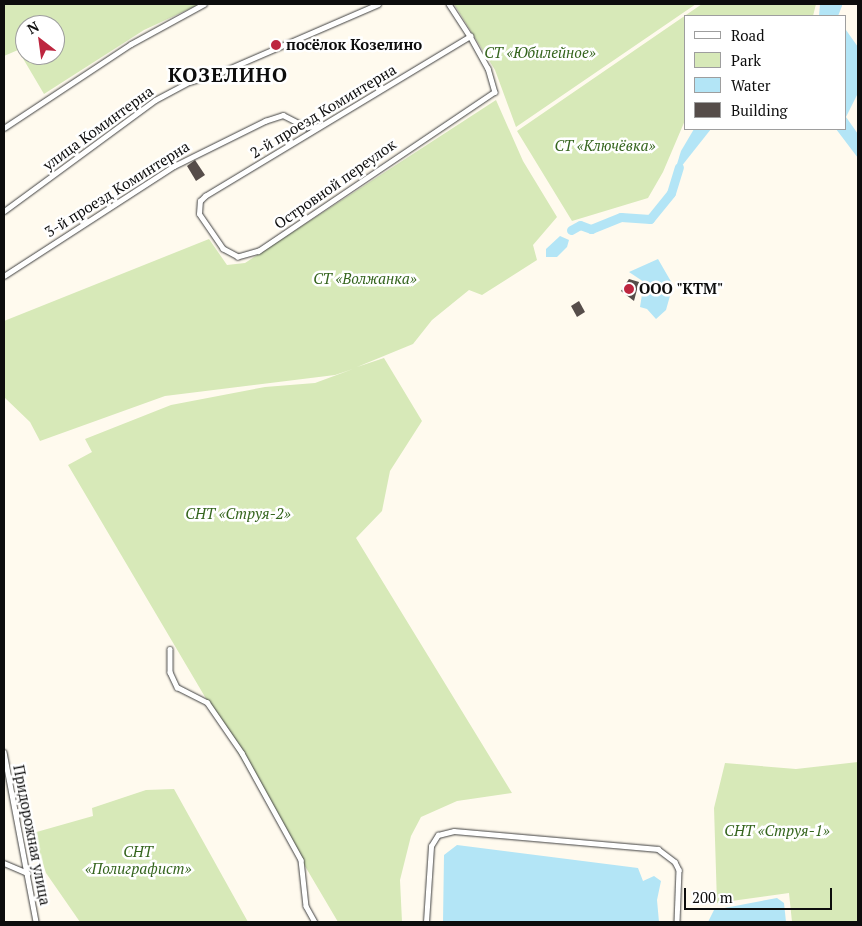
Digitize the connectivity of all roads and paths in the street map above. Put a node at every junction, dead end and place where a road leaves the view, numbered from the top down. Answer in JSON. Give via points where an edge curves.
{"nodes":[{"id":1,"x":204,"y":4,"type":"edge"},
{"id":2,"x":378,"y":4,"type":"edge"},
{"id":3,"x":449,"y":4,"type":"edge"},
{"id":4,"x":470,"y":36,"type":"junction"},
{"id":5,"x":326,"y":124,"type":"junction"},
{"id":6,"x":4,"y":128,"type":"edge"},
{"id":7,"x":4,"y":211,"type":"edge"},
{"id":8,"x":199,"y":214,"type":"joint"},
{"id":9,"x":4,"y":276,"type":"edge"},
{"id":10,"x":170,"y":648,"type":"dead end"},
{"id":11,"x":4,"y":752,"type":"edge"},
{"id":12,"x":4,"y":863,"type":"edge"},
{"id":13,"x":28,"y":873,"type":"junction"},
{"id":14,"x":36,"y":922,"type":"edge"},
{"id":15,"x":315,"y":922,"type":"edge"},
{"id":16,"x":426,"y":922,"type":"edge"},
{"id":17,"x":677,"y":922,"type":"edge"}],
"edges":[{"from":1,"to":6,"type":"street","via":[[131,44]]},
{"from":2,"to":7,"type":"street","name":"улица Коминтерна","via":[[221,72],[189,82],[155,100]]},
{"from":3,"to":4,"type":"street"},
{"from":4,"to":5,"type":"street","name":"2-й проезд Коминтерна"},
{"from":4,"to":8,"type":"street","name":"Островной переулок","via":[[488,68],[495,92],[336,196],[282,237],[248,256],[230,255]]},
{"from":5,"to":8,"type":"street","name":"2-й проезд Коминтерна","via":[[205,196],[200,201]]},
{"from":5,"to":9,"type":"street","name":"3-й проезд Коминтерна","via":[[313,128],[292,118],[274,116],[174,166]]},
{"from":10,"to":15,"type":"street","via":[[170,672],[177,688],[208,702],[242,753],[301,860],[306,906]]},
{"from":11,"to":13,"type":"street","name":"Придорожная улица"},
{"from":12,"to":13,"type":"street"},
{"from":13,"to":14,"type":"street","name":"Придорожная улица"},
{"from":16,"to":17,"type":"street","via":[[431,846],[438,835],[454,831],[658,849],[675,862],[678,870]]}]}
